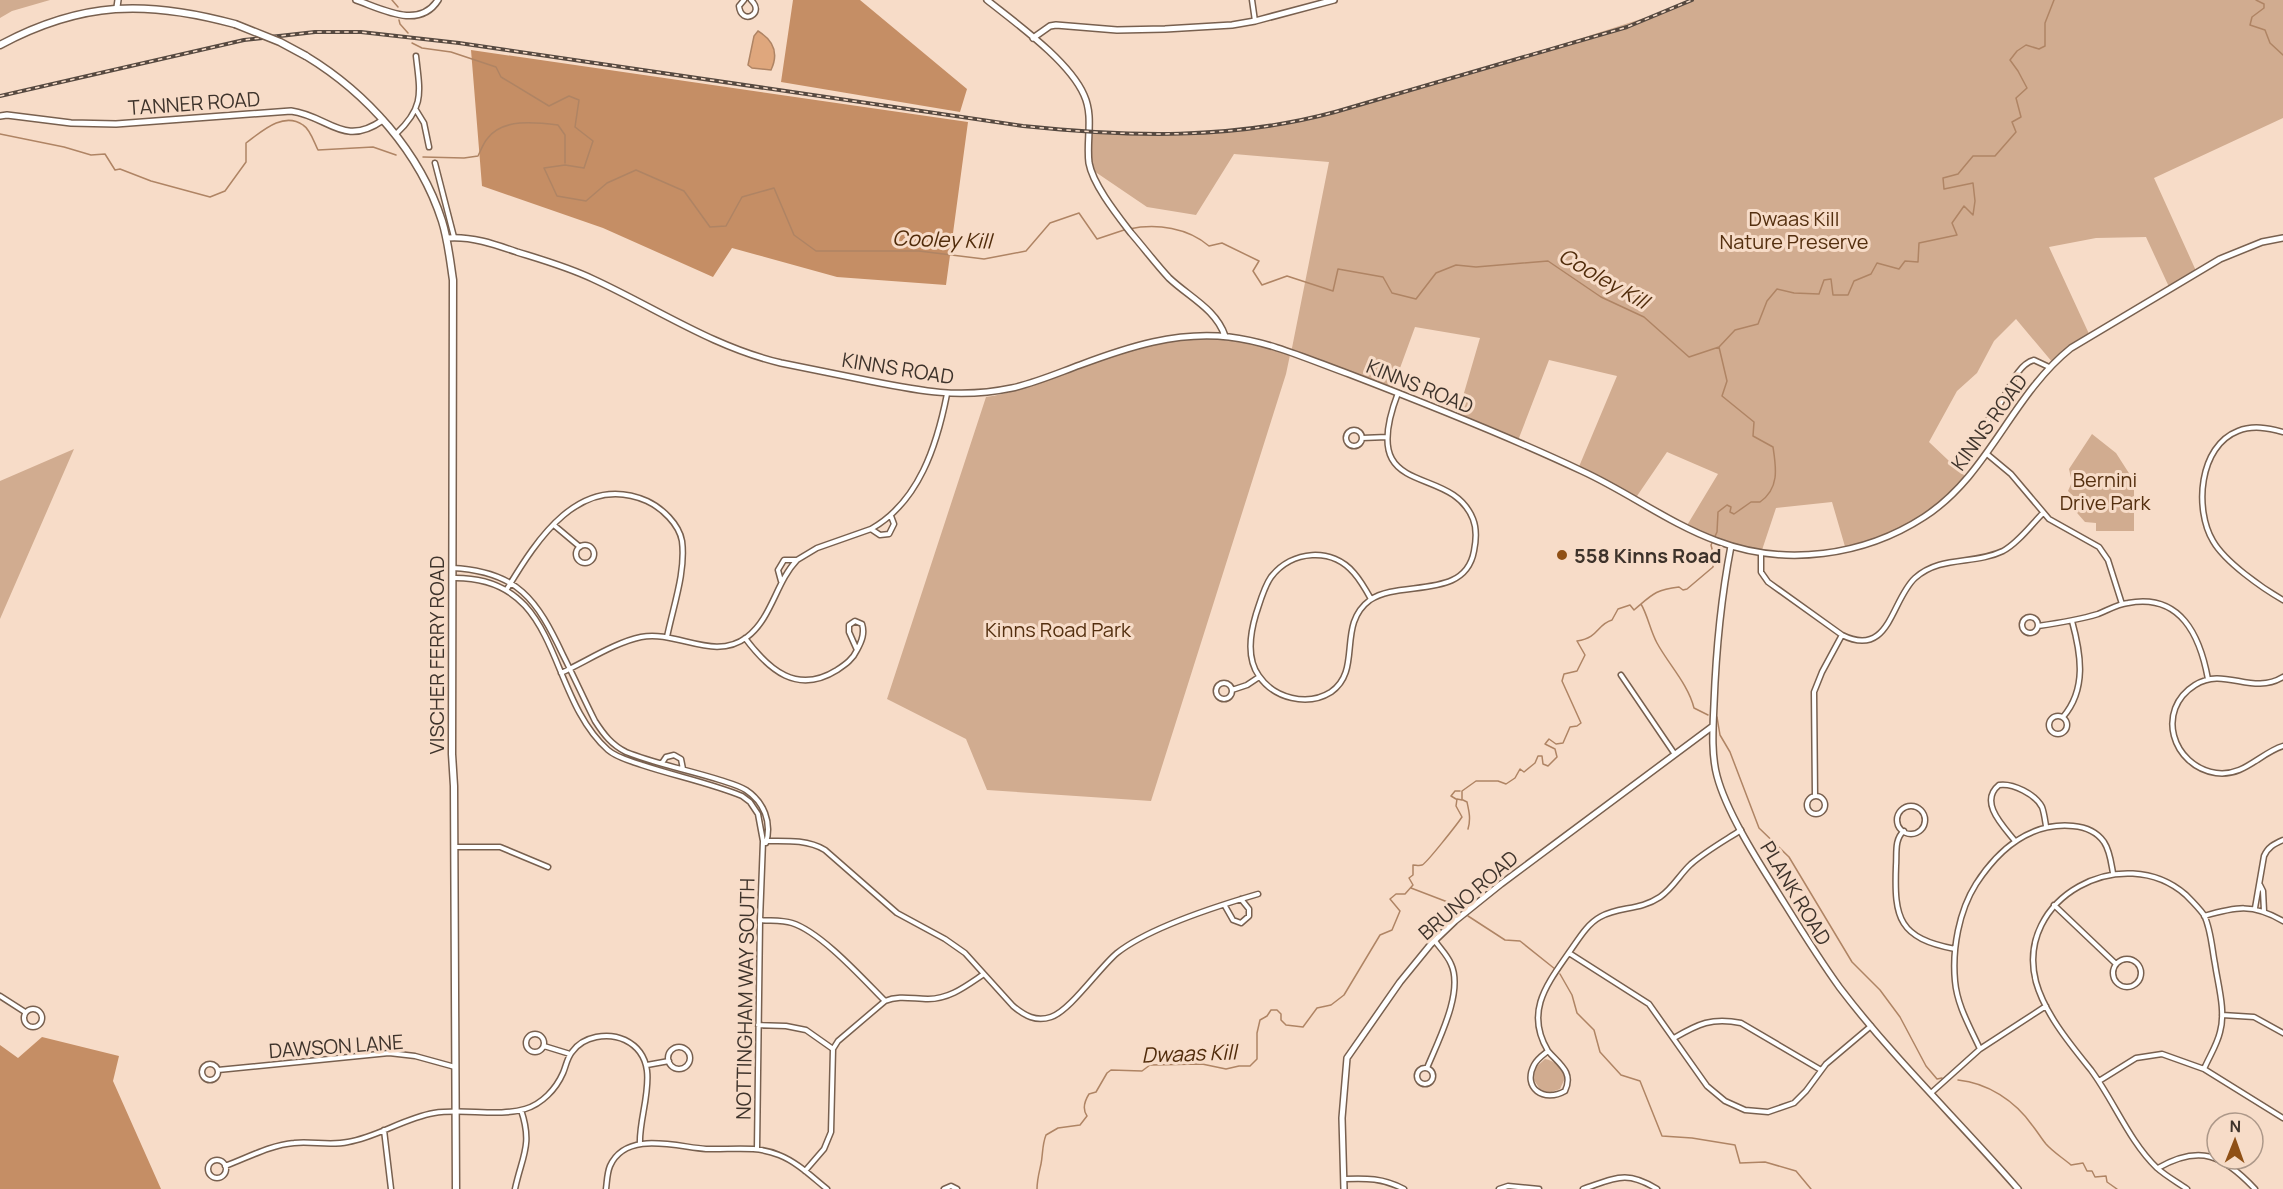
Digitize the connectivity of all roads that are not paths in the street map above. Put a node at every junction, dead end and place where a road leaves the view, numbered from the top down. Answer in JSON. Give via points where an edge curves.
{"nodes":[{"id":1,"x":356,"y":0,"type":"edge"},
{"id":2,"x":438,"y":0,"type":"edge"},
{"id":3,"x":735,"y":0,"type":"edge"},
{"id":4,"x":751,"y":0,"type":"edge"},
{"id":5,"x":987,"y":0,"type":"edge"},
{"id":6,"x":1252,"y":0,"type":"edge"},
{"id":7,"x":1334,"y":0,"type":"edge"},
{"id":8,"x":742,"y":2,"type":"edge"},
{"id":9,"x":118,"y":4,"type":"edge"},
{"id":10,"x":1255,"y":21,"type":"junction"},
{"id":11,"x":1033,"y":38,"type":"junction"},
{"id":12,"x":0,"y":45,"type":"edge"},
{"id":13,"x":416,"y":56,"type":"dead end"},
{"id":14,"x":416,"y":110,"type":"junction"},
{"id":15,"x":0,"y":116,"type":"edge"},
{"id":16,"x":383,"y":120,"type":"junction"},
{"id":17,"x":396,"y":134,"type":"junction"},
{"id":18,"x":429,"y":147,"type":"dead end"},
{"id":19,"x":435,"y":163,"type":"dead end"},
{"id":20,"x":450,"y":237,"type":"junction"},
{"id":21,"x":2283,"y":238,"type":"edge"},
{"id":22,"x":1225,"y":336,"type":"junction"},
{"id":23,"x":2049,"y":368,"type":"junction"},
{"id":24,"x":1398,"y":393,"type":"junction"},
{"id":25,"x":947,"y":394,"type":"junction"},
{"id":26,"x":1988,"y":420,"type":"dead end"},
{"id":27,"x":2283,"y":432,"type":"edge"},
{"id":28,"x":1387,"y":437,"type":"junction"},
{"id":29,"x":1362,"y":438,"type":"junction"},
{"id":30,"x":1987,"y":454,"type":"junction"},
{"id":31,"x":2043,"y":513,"type":"junction"},
{"id":32,"x":891,"y":516,"type":"junction"},
{"id":33,"x":555,"y":525,"type":"junction"},
{"id":34,"x":872,"y":529,"type":"junction"},
{"id":35,"x":1731,"y":546,"type":"junction"},
{"id":36,"x":580,"y":547,"type":"junction"},
{"id":37,"x":1761,"y":552,"type":"junction"},
{"id":38,"x":797,"y":560,"type":"junction"},
{"id":39,"x":452,"y":568,"type":"junction"},
{"id":40,"x":452,"y":578,"type":"junction"},
{"id":41,"x":782,"y":581,"type":"junction"},
{"id":42,"x":511,"y":583,"type":"junction"},
{"id":43,"x":507,"y":589,"type":"junction"},
{"id":44,"x":1371,"y":599,"type":"junction"},
{"id":45,"x":2283,"y":600,"type":"edge"},
{"id":46,"x":2122,"y":604,"type":"junction"},
{"id":47,"x":2072,"y":621,"type":"junction"},
{"id":48,"x":2038,"y":626,"type":"junction"},
{"id":49,"x":1842,"y":635,"type":"junction"},
{"id":50,"x":667,"y":637,"type":"junction"},
{"id":51,"x":745,"y":638,"type":"junction"},
{"id":52,"x":857,"y":650,"type":"junction"},
{"id":53,"x":570,"y":669,"type":"junction"},
{"id":54,"x":561,"y":673,"type":"junction"},
{"id":55,"x":1621,"y":675,"type":"dead end"},
{"id":56,"x":1260,"y":677,"type":"junction"},
{"id":57,"x":2283,"y":677,"type":"edge"},
{"id":58,"x":2208,"y":679,"type":"junction"},
{"id":59,"x":1232,"y":690,"type":"junction"},
{"id":60,"x":2063,"y":717,"type":"junction"},
{"id":61,"x":1713,"y":726,"type":"junction"},
{"id":62,"x":2283,"y":746,"type":"edge"},
{"id":63,"x":1674,"y":753,"type":"junction"},
{"id":64,"x":662,"y":763,"type":"junction"},
{"id":65,"x":683,"y":769,"type":"junction"},
{"id":66,"x":1815,"y":796,"type":"junction"},
{"id":67,"x":2046,"y":826,"type":"junction"},
{"id":68,"x":1741,"y":830,"type":"junction"},
{"id":69,"x":1904,"y":831,"type":"junction"},
{"id":70,"x":2283,"y":840,"type":"edge"},
{"id":71,"x":765,"y":841,"type":"junction"},
{"id":72,"x":2015,"y":841,"type":"junction"},
{"id":73,"x":454,"y":847,"type":"junction"},
{"id":74,"x":548,"y":867,"type":"dead end"},
{"id":75,"x":2113,"y":873,"type":"junction"},
{"id":76,"x":2260,"y":884,"type":"junction"},
{"id":77,"x":1258,"y":894,"type":"dead end"},
{"id":78,"x":1242,"y":899,"type":"junction"},
{"id":79,"x":2054,"y":905,"type":"junction"},
{"id":80,"x":1225,"y":906,"type":"junction"},
{"id":81,"x":2255,"y":908,"type":"junction"},
{"id":82,"x":2264,"y":911,"type":"junction"},
{"id":83,"x":2204,"y":916,"type":"junction"},
{"id":84,"x":760,"y":920,"type":"junction"},
{"id":85,"x":2283,"y":921,"type":"edge"},
{"id":86,"x":1434,"y":940,"type":"junction"},
{"id":87,"x":1955,"y":949,"type":"junction"},
{"id":88,"x":1569,"y":952,"type":"junction"},
{"id":89,"x":2116,"y":963,"type":"junction"},
{"id":90,"x":984,"y":974,"type":"junction"},
{"id":91,"x":0,"y":996,"type":"edge"},
{"id":92,"x":885,"y":1001,"type":"junction"},
{"id":93,"x":2046,"y":1006,"type":"junction"},
{"id":94,"x":26,"y":1012,"type":"junction"},
{"id":95,"x":2222,"y":1015,"type":"junction"},
{"id":96,"x":758,"y":1026,"type":"junction"},
{"id":97,"x":1871,"y":1026,"type":"junction"},
{"id":98,"x":2283,"y":1033,"type":"edge"},
{"id":99,"x":1674,"y":1038,"type":"junction"},
{"id":100,"x":544,"y":1046,"type":"junction"},
{"id":101,"x":833,"y":1049,"type":"junction"},
{"id":102,"x":1980,"y":1049,"type":"junction"},
{"id":103,"x":1548,"y":1051,"type":"junction"},
{"id":104,"x":570,"y":1054,"type":"junction"},
{"id":105,"x":669,"y":1061,"type":"junction"},
{"id":106,"x":647,"y":1065,"type":"junction"},
{"id":107,"x":454,"y":1067,"type":"junction"},
{"id":108,"x":1427,"y":1068,"type":"junction"},
{"id":109,"x":2204,"y":1069,"type":"junction"},
{"id":110,"x":218,"y":1070,"type":"junction"},
{"id":111,"x":1821,"y":1070,"type":"junction"},
{"id":112,"x":2099,"y":1081,"type":"junction"},
{"id":113,"x":1931,"y":1093,"type":"junction"},
{"id":114,"x":521,"y":1110,"type":"junction"},
{"id":115,"x":455,"y":1112,"type":"junction"},
{"id":116,"x":2283,"y":1118,"type":"edge"},
{"id":117,"x":384,"y":1130,"type":"junction"},
{"id":118,"x":640,"y":1144,"type":"junction"},
{"id":119,"x":757,"y":1149,"type":"junction"},
{"id":120,"x":225,"y":1166,"type":"junction"},
{"id":121,"x":2158,"y":1168,"type":"junction"},
{"id":122,"x":805,"y":1171,"type":"junction"},
{"id":123,"x":1344,"y":1179,"type":"junction"},
{"id":124,"x":391,"y":1189,"type":"edge"},
{"id":125,"x":456,"y":1189,"type":"edge"},
{"id":126,"x":515,"y":1189,"type":"edge"},
{"id":127,"x":606,"y":1189,"type":"edge"},
{"id":128,"x":827,"y":1189,"type":"edge"},
{"id":129,"x":944,"y":1189,"type":"edge"},
{"id":130,"x":957,"y":1189,"type":"edge"},
{"id":131,"x":1344,"y":1189,"type":"edge"},
{"id":132,"x":1404,"y":1189,"type":"edge"},
{"id":133,"x":1499,"y":1189,"type":"edge"},
{"id":134,"x":1539,"y":1189,"type":"edge"},
{"id":135,"x":1583,"y":1189,"type":"edge"},
{"id":136,"x":1658,"y":1189,"type":"edge"},
{"id":137,"x":2018,"y":1189,"type":"edge"},
{"id":138,"x":2187,"y":1189,"type":"edge"},
{"id":139,"x":2255,"y":1189,"type":"edge"}],
"edges":[{"from":1,"to":2,"type":"street","via":[[411,17],[427,13]]},
{"from":3,"to":8,"type":"street"},
{"from":4,"to":8,"type":"street","via":[[756,9],[749,16],[741,14]]},
{"from":5,"to":11,"type":"street"},
{"from":6,"to":10,"type":"street"},
{"from":7,"to":10,"type":"street"},
{"from":9,"to":12,"type":"main road","name":"VISCHER FERRY ROAD","via":[[54,20]]},
{"from":9,"to":16,"type":"main road","name":"VISCHER FERRY ROAD","bridge":true,"via":[[179,10],[235,24],[280,42],[352,89]]},
{"from":10,"to":11,"type":"street","via":[[1117,30],[1056,25]]},
{"from":11,"to":22,"type":"street","via":[[1069,72],[1083,93],[1089,113],[1089,164],[1102,191],[1169,278],[1218,319]]},
{"from":13,"to":14,"type":"street"},
{"from":14,"to":17,"type":"street"},
{"from":14,"to":18,"type":"street","via":[[424,123]]},
{"from":15,"to":16,"type":"street","name":"TANNER ROAD","via":[[116,124],[291,111],[352,132]]},
{"from":16,"to":17,"type":"main road","name":"VISCHER FERRY ROAD"},
{"from":17,"to":20,"type":"main road","name":"VISCHER FERRY ROAD","via":[[423,176]]},
{"from":19,"to":20,"type":"street"},
{"from":20,"to":25,"type":"street","name":"KINNS ROAD","via":[[490,243],[566,267],[702,335],[749,354]]},
{"from":20,"to":39,"type":"main road","name":"VISCHER FERRY ROAD","via":[[454,304]]},
{"from":21,"to":23,"type":"street","name":"KINNS ROAD","via":[[2220,260],[2094,333]]},
{"from":22,"to":24,"type":"street","name":"KINNS ROAD","via":[[1273,346]]},
{"from":22,"to":25,"type":"street","name":"KINNS ROAD","via":[[1150,342],[1025,385]]},
{"from":23,"to":26,"type":"street","via":[[2034,360],[2024,365]]},
{"from":23,"to":30,"type":"street","name":"KINNS ROAD","via":[[2020,402]]},
{"from":24,"to":28,"type":"street"},
{"from":24,"to":35,"type":"street","name":"KINNS ROAD","via":[[1578,469]]},
{"from":25,"to":32,"type":"street","via":[[942,422],[928,459],[916,484]]},
{"from":27,"to":45,"type":"street","via":[[2255,427],[2225,439],[2205,473],[2202,494],[2206,528],[2220,551]]},
{"from":28,"to":29,"type":"street"},
{"from":28,"to":44,"type":"street","via":[[1389,452],[1402,470],[1448,491],[1468,509],[1475,525],[1475,540],[1472,558],[1454,579]]},
{"from":29,"to":29,"type":"street","via":[[1356,446],[1347,437],[1353,430]]},
{"from":30,"to":31,"type":"street","via":[[2011,474]]},
{"from":30,"to":37,"type":"street","name":"KINNS ROAD","via":[[1936,508],[1878,540],[1827,553]]},
{"from":31,"to":46,"type":"street","via":[[2099,547],[2108,560]]},
{"from":31,"to":49,"type":"street","via":[[2001,552],[1944,562],[1925,570],[1913,580],[1877,635],[1864,641]]},
{"from":32,"to":34,"type":"street"},
{"from":32,"to":34,"type":"street","via":[[894,524],[890,534],[880,535]]},
{"from":33,"to":36,"type":"street"},
{"from":33,"to":42,"type":"street","via":[[533,549]]},
{"from":33,"to":50,"type":"street","via":[[580,502],[606,493],[636,496],[669,517],[680,535],[682,550]]},
{"from":34,"to":38,"type":"street","via":[[817,548]]},
{"from":35,"to":37,"type":"street","name":"KINNS ROAD"},
{"from":35,"to":61,"type":"street","name":"PLANK ROAD","via":[[1720,613]]},
{"from":36,"to":36,"type":"street","via":[[592,548],[590,561],[579,559]]},
{"from":37,"to":49,"type":"street","via":[[1760,567],[1768,582]]},
{"from":38,"to":41,"type":"street"},
{"from":38,"to":41,"type":"street","via":[[780,564]]},
{"from":39,"to":40,"type":"main road","name":"VISCHER FERRY ROAD"},
{"from":39,"to":42,"type":"street","name":"NOTTINGHAM WAY SOUTH","via":[[487,572]]},
{"from":40,"to":43,"type":"street","name":"NOTTINGHAM WAY SOUTH","via":[[480,579]]},
{"from":40,"to":73,"type":"main road","name":"VISCHER FERRY ROAD"},
{"from":41,"to":51,"type":"street","via":[[760,621]]},
{"from":42,"to":43,"type":"street"},
{"from":42,"to":53,"type":"street","name":"NOTTINGHAM WAY SOUTH","via":[[535,603],[546,619]]},
{"from":43,"to":54,"type":"street","name":"NOTTINGHAM WAY SOUTH","via":[[530,610]]},
{"from":44,"to":56,"type":"street","via":[[1353,621],[1346,675],[1338,687],[1324,696],[1288,698]]},
{"from":44,"to":56,"type":"street","via":[[1353,571],[1341,562],[1311,554],[1287,562],[1270,578],[1254,621],[1250,644]]},
{"from":46,"to":47,"type":"street"},
{"from":46,"to":58,"type":"street","via":[[2150,602],[2164,606],[2187,622],[2200,645]]},
{"from":47,"to":48,"type":"street"},
{"from":47,"to":60,"type":"street","via":[[2080,673],[2078,688]]},
{"from":48,"to":48,"type":"street","via":[[2031,617],[2022,624],[2029,633]]},
{"from":49,"to":66,"type":"street","via":[[1814,692]]},
{"from":50,"to":51,"type":"street","via":[[718,647]]},
{"from":50,"to":53,"type":"street","via":[[640,637]]},
{"from":51,"to":52,"type":"street","via":[[771,668],[793,678],[812,679],[830,674],[852,659]]},
{"from":52,"to":52,"type":"street","via":[[863,628],[859,621],[849,625]]},
{"from":53,"to":54,"type":"street"},
{"from":53,"to":64,"type":"street","name":"NOTTINGHAM WAY SOUTH","via":[[609,741],[626,752]]},
{"from":54,"to":71,"type":"street","name":"NOTTINGHAM WAY SOUTH","via":[[589,727],[608,750],[630,761],[742,796],[758,814]]},
{"from":55,"to":63,"type":"street"},
{"from":56,"to":59,"type":"street"},
{"from":57,"to":58,"type":"street","via":[[2263,685]]},
{"from":58,"to":62,"type":"street","via":[[2184,693],[2172,717],[2176,746],[2185,758],[2216,773],[2226,773],[2250,766]]},
{"from":59,"to":59,"type":"street","via":[[1224,683],[1217,692],[1224,699]]},
{"from":60,"to":60,"type":"street","via":[[2051,720],[2050,727],[2055,733],[2066,729]]},
{"from":61,"to":63,"type":"street","name":"BRUNO ROAD"},
{"from":61,"to":68,"type":"street","name":"PLANK ROAD","via":[[1718,778]]},
{"from":63,"to":86,"type":"street","name":"BRUNO ROAD"},
{"from":64,"to":65,"type":"street","name":"NOTTINGHAM WAY SOUTH"},
{"from":64,"to":65,"type":"street","name":"NOTTINGHAM WAY SOUTH","via":[[666,757],[674,756],[681,759]]},
{"from":65,"to":71,"type":"street","name":"NOTTINGHAM WAY SOUTH","via":[[752,795],[766,814]]},
{"from":66,"to":66,"type":"street","via":[[1824,803],[1823,811],[1816,814],[1807,807],[1808,800]]},
{"from":67,"to":72,"type":"street"},
{"from":67,"to":72,"type":"street","via":[[2038,802],[2016,786],[1999,785],[1993,793],[1992,808]]},
{"from":67,"to":75,"type":"street","via":[[2081,827],[2094,832],[2109,852]]},
{"from":68,"to":88,"type":"street","via":[[1693,862],[1661,897],[1642,907],[1600,917]]},
{"from":68,"to":97,"type":"street","name":"PLANK ROAD","via":[[1820,960]]},
{"from":69,"to":69,"type":"street","via":[[1898,823],[1900,813],[1908,807],[1920,809],[1925,819],[1921,829]]},
{"from":69,"to":87,"type":"street","via":[[1897,840],[1895,897],[1901,920],[1924,941]]},
{"from":70,"to":76,"type":"street","via":[[2267,850]]},
{"from":71,"to":84,"type":"street","name":"NOTTINGHAM WAY SOUTH"},
{"from":71,"to":90,"type":"street","via":[[811,843],[825,849],[897,913],[953,944]]},
{"from":72,"to":87,"type":"street","via":[[1975,885]]},
{"from":73,"to":74,"type":"street","via":[[500,847]]},
{"from":73,"to":107,"type":"main road","name":"VISCHER FERRY ROAD"},
{"from":75,"to":79,"type":"street","via":[[2080,885]]},
{"from":75,"to":83,"type":"street","via":[[2161,879],[2179,889]]},
{"from":76,"to":81,"type":"street"},
{"from":76,"to":82,"type":"street"},
{"from":77,"to":78,"type":"street"},
{"from":78,"to":80,"type":"street"},
{"from":78,"to":80,"type":"street","via":[[1249,916],[1241,923],[1233,920]]},
{"from":79,"to":89,"type":"street"},
{"from":79,"to":93,"type":"street","via":[[2043,923],[2034,956],[2036,983]]},
{"from":80,"to":90,"type":"street","via":[[1160,929],[1117,953],[1051,1017],[1022,1014]]},
{"from":81,"to":82,"type":"street"},
{"from":81,"to":83,"type":"street","via":[[2240,907]]},
{"from":82,"to":85,"type":"street"},
{"from":83,"to":95,"type":"street"},
{"from":84,"to":92,"type":"street","via":[[793,923],[805,929]]},
{"from":84,"to":96,"type":"street","name":"NOTTINGHAM WAY SOUTH"},
{"from":86,"to":108,"type":"street","via":[[1452,964],[1454,983],[1453,1000]]},
{"from":86,"to":123,"type":"street","name":"BRUNO ROAD","via":[[1347,1059],[1342,1118]]},
{"from":87,"to":102,"type":"street","via":[[1957,992]]},
{"from":88,"to":99,"type":"street","via":[[1649,1004]]},
{"from":88,"to":103,"type":"street","via":[[1541,996],[1538,1020]]},
{"from":89,"to":89,"type":"street","via":[[2126,959],[2136,962],[2141,972],[2137,982],[2128,987],[2118,983],[2113,974]]},
{"from":90,"to":92,"type":"street","via":[[945,996]]},
{"from":91,"to":94,"type":"street"},
{"from":92,"to":101,"type":"street"},
{"from":93,"to":102,"type":"street"},
{"from":93,"to":112,"type":"street"},
{"from":94,"to":94,"type":"street","via":[[24,1020],[28,1026],[40,1024],[40,1011]]},
{"from":95,"to":98,"type":"street","via":[[2254,1017]]},
{"from":95,"to":109,"type":"street","via":[[2220,1035]]},
{"from":96,"to":101,"type":"street","via":[[806,1030]]},
{"from":96,"to":119,"type":"street","name":"NOTTINGHAM WAY SOUTH"},
{"from":97,"to":111,"type":"street"},
{"from":97,"to":113,"type":"street","name":"PLANK ROAD"},
{"from":99,"to":111,"type":"street","via":[[1708,1022],[1741,1023]]},
{"from":99,"to":111,"type":"street","via":[[1707,1086],[1725,1101],[1745,1110],[1768,1112],[1788,1107]]},
{"from":100,"to":100,"type":"street","via":[[539,1052],[531,1052],[525,1041],[536,1034],[543,1038]]},
{"from":100,"to":104,"type":"street"},
{"from":101,"to":122,"type":"street","via":[[831,1132],[824,1149]]},
{"from":102,"to":113,"type":"street"},
{"from":103,"to":103,"type":"street","via":[[1569,1078],[1565,1091],[1552,1096],[1539,1093],[1532,1085],[1534,1065]]},
{"from":104,"to":106,"type":"street","via":[[592,1038],[616,1037],[635,1046]]},
{"from":104,"to":114,"type":"street","via":[[552,1091]]},
{"from":105,"to":105,"type":"street","via":[[669,1053],[675,1048],[685,1048],[690,1054],[690,1062],[684,1068],[674,1067]]},
{"from":105,"to":106,"type":"street"},
{"from":106,"to":118,"type":"street"},
{"from":107,"to":110,"type":"street","name":"DAWSON LANE","via":[[388,1053]]},
{"from":107,"to":115,"type":"main road","name":"VISCHER FERRY ROAD"},
{"from":108,"to":108,"type":"street","via":[[1416,1073],[1422,1084],[1433,1078]]},
{"from":109,"to":112,"type":"street","via":[[2162,1053],[2136,1058]]},
{"from":109,"to":116,"type":"street"},
{"from":110,"to":110,"type":"street","name":"DAWSON LANE","via":[[214,1064],[208,1064],[202,1073],[211,1080]]},
{"from":112,"to":121,"type":"street"},
{"from":113,"to":137,"type":"street","name":"PLANK ROAD"},
{"from":114,"to":115,"type":"street"},
{"from":114,"to":126,"type":"street","via":[[528,1139]]},
{"from":115,"to":117,"type":"street","via":[[423,1116]]},
{"from":115,"to":125,"type":"main road","name":"VISCHER FERRY ROAD"},
{"from":117,"to":120,"type":"street","via":[[346,1143],[283,1144]]},
{"from":117,"to":124,"type":"street"},
{"from":118,"to":119,"type":"street"},
{"from":118,"to":127,"type":"street","via":[[616,1157],[610,1166]]},
{"from":119,"to":122,"type":"street","via":[[782,1156]]},
{"from":120,"to":120,"type":"street","via":[[225,1173],[219,1178],[208,1170],[216,1160]]},
{"from":121,"to":138,"type":"street"},
{"from":121,"to":139,"type":"street","via":[[2183,1156],[2206,1155],[2228,1166]]},
{"from":122,"to":128,"type":"street"},
{"from":123,"to":131,"type":"street","name":"BRUNO ROAD"},
{"from":123,"to":132,"type":"street","via":[[1382,1179]]},
{"from":129,"to":130,"type":"street"},
{"from":133,"to":134,"type":"street"},
{"from":135,"to":136,"type":"street","via":[[1634,1177]]}]}
